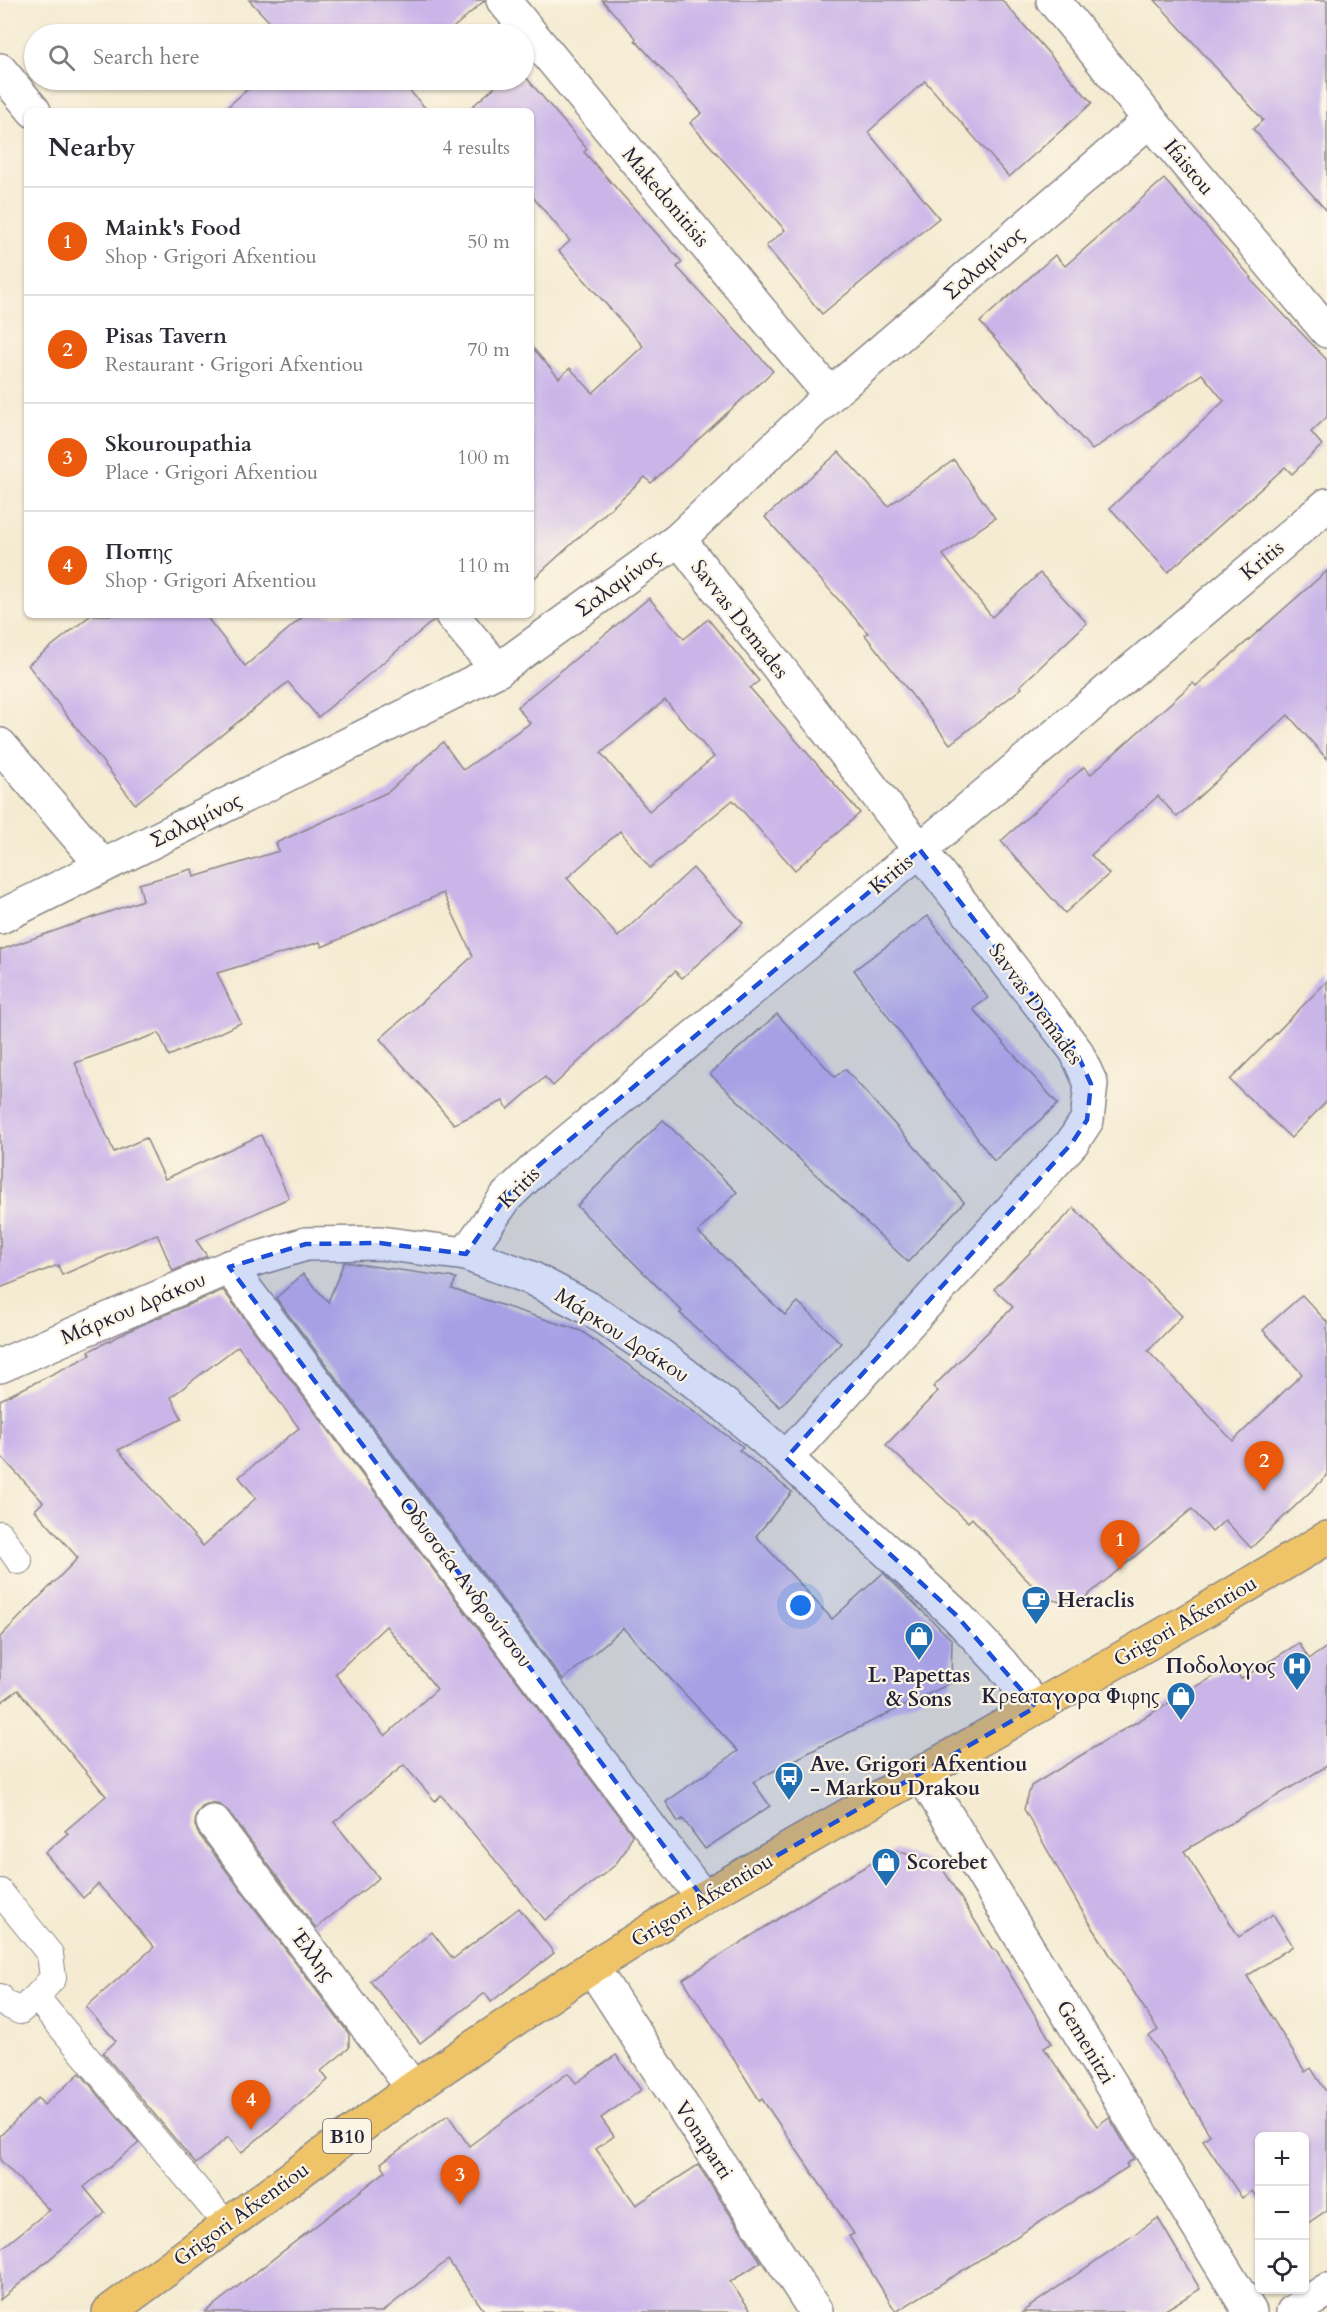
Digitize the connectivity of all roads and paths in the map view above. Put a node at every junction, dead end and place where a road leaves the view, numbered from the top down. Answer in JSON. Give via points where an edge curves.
{"nodes":[{"id":1,"x":503,"y":0,"type":"edge"},
{"id":2,"x":1053,"y":0,"type":"edge"},
{"id":3,"x":523,"y":24,"type":"edge"},
{"id":4,"x":534,"y":37,"type":"edge"},
{"id":5,"x":0,"y":70,"type":"edge"},
{"id":6,"x":32,"y":108,"type":"edge"},
{"id":7,"x":1150,"y":120,"type":"junction"},
{"id":8,"x":1327,"y":332,"type":"edge"},
{"id":9,"x":830,"y":395,"type":"junction"},
{"id":10,"x":1327,"y":505,"type":"edge"},
{"id":11,"x":679,"y":539,"type":"junction"},
{"id":12,"x":455,"y":618,"type":"edge"},
{"id":13,"x":498,"y":670,"type":"junction"},
{"id":14,"x":0,"y":745,"type":"edge"},
{"id":15,"x":920,"y":850,"type":"junction"},
{"id":16,"x":103,"y":866,"type":"junction"},
{"id":17,"x":0,"y":917,"type":"edge"},
{"id":18,"x":466,"y":1254,"type":"junction"},
{"id":19,"x":229,"y":1267,"type":"junction"},
{"id":20,"x":0,"y":1366,"type":"edge"},
{"id":21,"x":786,"y":1458,"type":"junction"},
{"id":22,"x":0,"y":1534,"type":"edge"},
{"id":23,"x":1327,"y":1538,"type":"edge"},
{"id":24,"x":19,"y":1562,"type":"dead end"},
{"id":25,"x":1036,"y":1707,"type":"junction"},
{"id":26,"x":921,"y":1773,"type":"junction"},
{"id":27,"x":213,"y":1822,"type":"dead end"},
{"id":28,"x":0,"y":1892,"type":"edge"},
{"id":29,"x":703,"y":1898,"type":"junction"},
{"id":30,"x":592,"y":1967,"type":"junction"},
{"id":31,"x":0,"y":1997,"type":"edge"},
{"id":32,"x":36,"y":1997,"type":"junction"},
{"id":33,"x":413,"y":2088,"type":"junction"},
{"id":34,"x":226,"y":2224,"type":"junction"},
{"id":35,"x":1327,"y":2290,"type":"edge"},
{"id":36,"x":109,"y":2312,"type":"edge"},
{"id":37,"x":816,"y":2312,"type":"edge"},
{"id":38,"x":1250,"y":2312,"type":"edge"},
{"id":39,"x":1293,"y":2312,"type":"edge"}],
"edges":[{"from":1,"to":3,"type":"street","name":"Makedonitisis"},
{"from":2,"to":7,"type":"street","name":"Ifaistou"},
{"from":4,"to":9,"type":"street","name":"Makedonitisis"},
{"from":5,"to":6,"type":"street"},
{"from":7,"to":8,"type":"street","name":"Ifaistou"},
{"from":7,"to":9,"type":"street","name":"Σαλαμίνος"},
{"from":9,"to":11,"type":"street","name":"Σαλαμίνος"},
{"from":10,"to":15,"type":"street","name":"Kritis"},
{"from":11,"to":13,"type":"street","name":"Σαλαμίνος"},
{"from":11,"to":15,"type":"street","name":"Savvas Demades"},
{"from":12,"to":13,"type":"street"},
{"from":13,"to":16,"type":"street","name":"Σαλαμίνος"},
{"from":14,"to":16,"type":"street"},
{"from":15,"to":18,"type":"street","name":"Kritis","via":[[537,1166],[506,1197]]},
{"from":15,"to":21,"type":"street","name":"Savvas Demades","via":[[1076,1051],[1091,1084],[1087,1120],[1072,1143]]},
{"from":16,"to":17,"type":"street","name":"Σαλαμίνος"},
{"from":18,"to":19,"type":"street","name":"Μάρκου Δράκου","via":[[380,1243],[306,1245]]},
{"from":18,"to":21,"type":"street","name":"Μάρκου Δράκου","via":[[531,1278],[590,1309],[661,1356]]},
{"from":19,"to":20,"type":"street","name":"Μάρκου Δράκου"},
{"from":19,"to":29,"type":"street","name":"Οδυσσέα Ανδρούτσου"},
{"from":21,"to":25,"type":"street","name":"Μάρκου Δράκου","via":[[956,1615]]},
{"from":22,"to":24,"type":"lane"},
{"from":23,"to":25,"type":"main road","name":"Grigori Afxentiou","number":"B10"},
{"from":25,"to":26,"type":"main road","name":"Grigori Afxentiou","number":"B10"},
{"from":26,"to":29,"type":"main road","name":"Grigori Afxentiou","number":"B10"},
{"from":26,"to":38,"type":"street","name":"Gemenitzi"},
{"from":27,"to":33,"type":"street","name":"Έλλης"},
{"from":28,"to":32,"type":"lane","via":[[50,1954],[53,1978]]},
{"from":29,"to":30,"type":"main road","name":"Grigori Afxentiou","number":"B10"},
{"from":30,"to":33,"type":"main road","name":"Grigori Afxentiou","number":"B10"},
{"from":30,"to":37,"type":"street","name":"Vonaparti"},
{"from":31,"to":32,"type":"lane","via":[[20,2011]]},
{"from":32,"to":34,"type":"lane"},
{"from":33,"to":34,"type":"main road","name":"Grigori Afxentiou","number":"B10"},
{"from":34,"to":36,"type":"main road","name":"Grigori Afxentiou","number":"B10"},
{"from":35,"to":39,"type":"street"}]}
